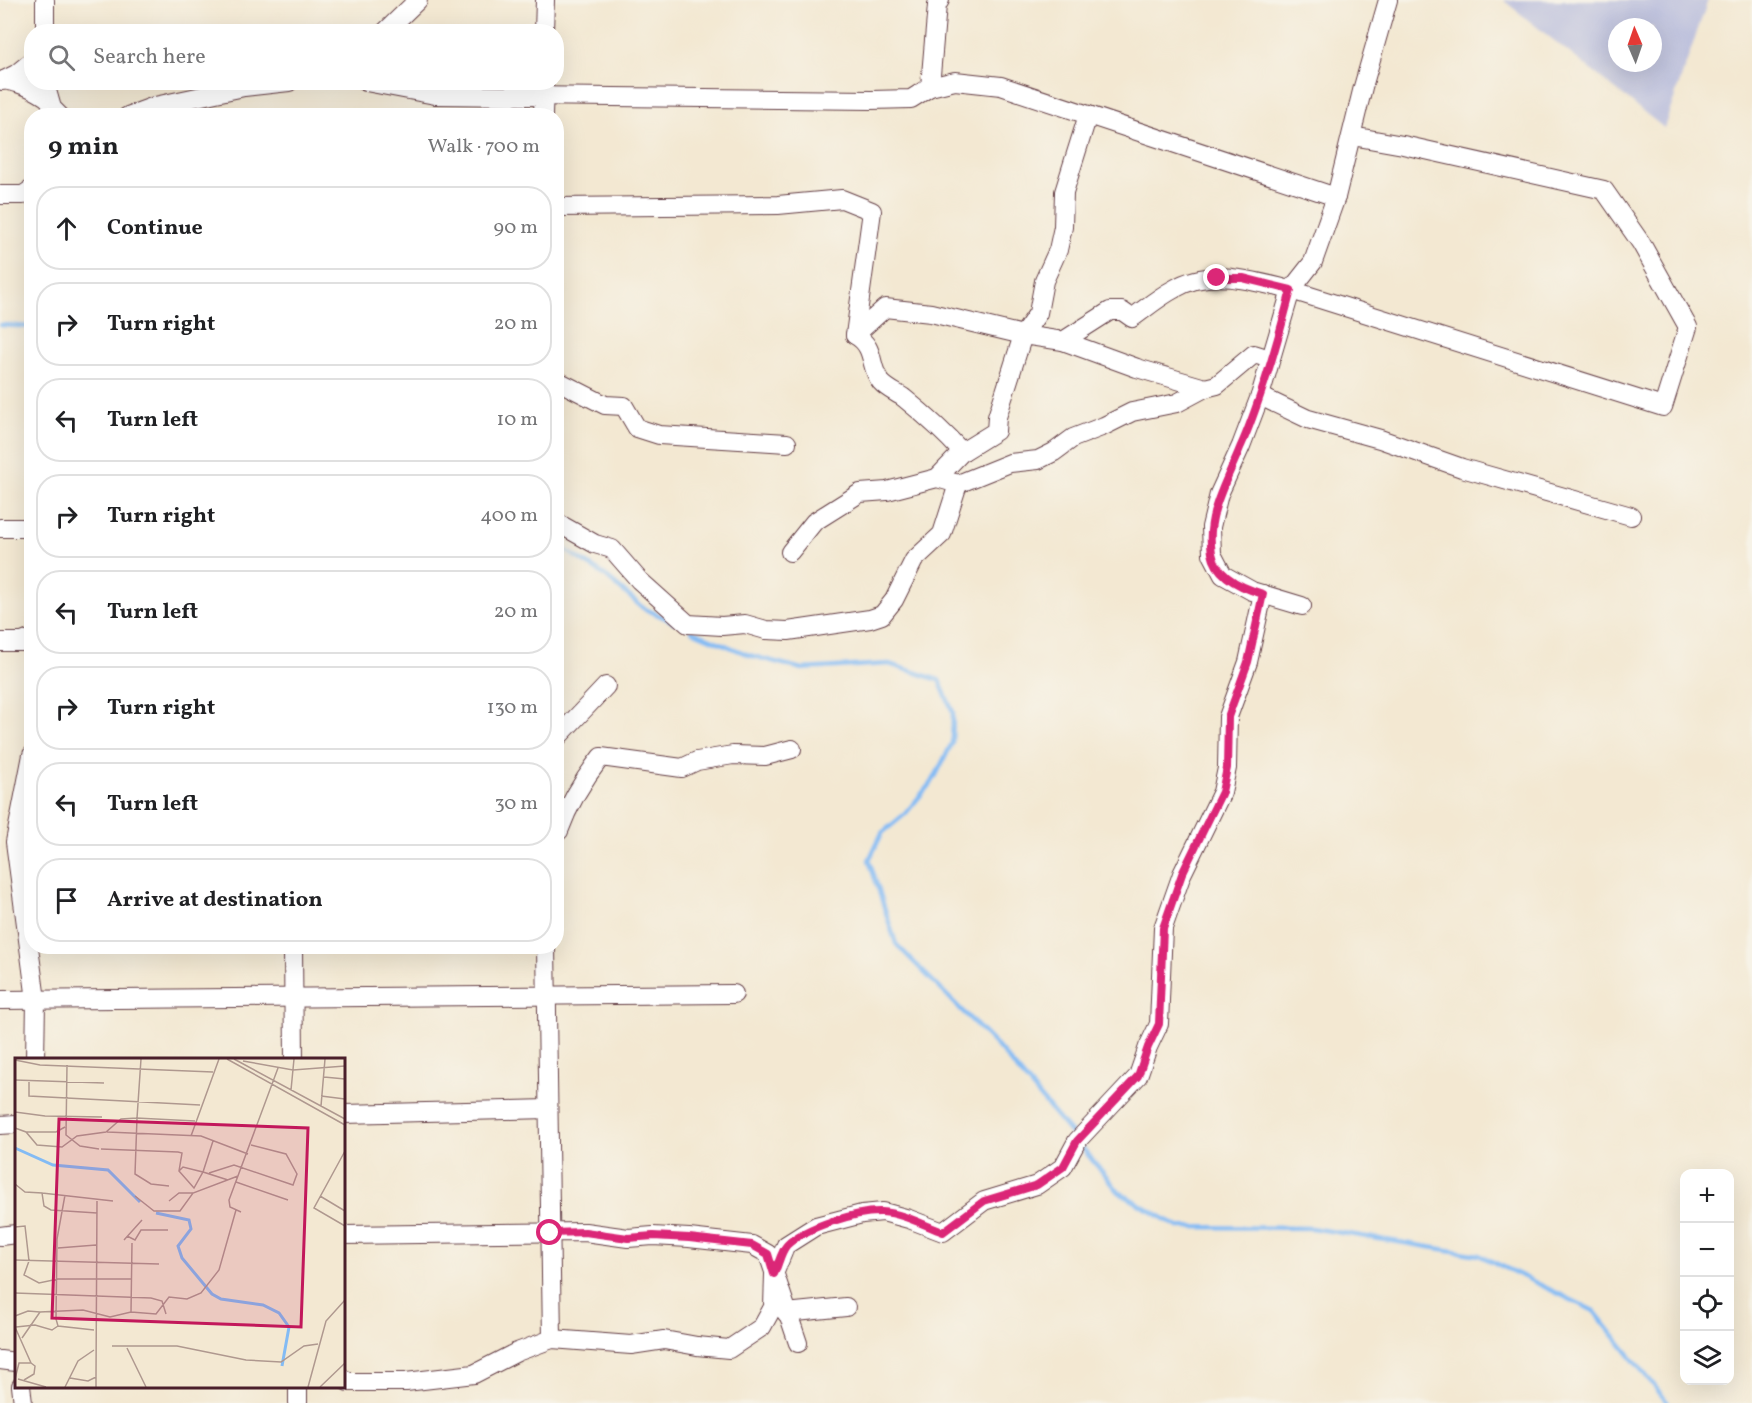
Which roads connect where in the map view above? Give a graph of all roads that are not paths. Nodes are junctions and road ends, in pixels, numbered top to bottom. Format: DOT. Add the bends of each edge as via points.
graph roads {
  1 [pos="45,0"];
  2 [pos="418,0"];
  3 [pos="545,0"];
  4 [pos="940,0"];
  5 [pos="1388,0"];
  6 [pos="45,24"];
  7 [pos="393,24"];
  8 [pos="544,24"];
  9 [pos="24,68"];
  10 [pos="2,80"];
  11 [pos="24,83"];
  12 [pos="930,87"];
  13 [pos="230,90"];
  14 [pos="408,90"];
  15 [pos="526,90"];
  16 [pos="544,90"];
  17 [pos="564,90"];
  18 [pos="47,91"];
  19 [pos="52,108"];
  20 [pos="150,108"];
  21 [pos="543,108"];
  22 [pos="1088,116"];
  23 [pos="1352,136"];
  24 [pos="24,194"];
  25 [pos="0,195"];
  26 [pos="1336,197"];
  27 [pos="564,207"];
  28 [pos="1291,290"];
  29 [pos="855,335"];
  30 [pos="1023,335"];
  31 [pos="1063,340"];
  32 [pos="1270,359"];
  33 [pos="564,384"];
  34 [pos="1205,388"];
  35 [pos="1260,396"];
  36 [pos="788,443"];
  37 [pos="962,452"];
  38 [pos="937,478"];
  39 [pos="958,484"];
  40 [pos="1631,516"];
  41 [pos="564,527"];
  42 [pos="0,528"];
  43 [pos="24,528"];
  44 [pos="790,552"];
  45 [pos="1263,594"];
  46 [pos="1302,606"];
  47 [pos="24,641"];
  48 [pos="0,642"];
  49 [pos="606,686"];
  50 [pos="564,731"];
  51 [pos="792,749"];
  52 [pos="24,796"];
  53 [pos="564,817"];
  54 [pos="24,888"];
  55 [pos="32,954"];
  56 [pos="293,954"];
  57 [pos="546,954"];
  58 [pos="734,994"];
  59 [pos="547,995"];
  60 [pos="293,998"];
  61 [pos="0,1000"];
  62 [pos="36,1000"];
  63 [pos="35,1058"];
  64 [pos="294,1058"];
  65 [pos="548,1109"];
  66 [pos="345,1114"];
  67 [pos="15,1124"];
  68 [pos="0,1125"];
  69 [pos="550,1233"];
  70 [pos="15,1234"];
  71 [pos="345,1235"];
  72 [pos="0,1236"];
  73 [pos="774,1274"];
  74 [pos="846,1307"];
  75 [pos="786,1313"];
  76 [pos="552,1339"];
  77 [pos="798,1343"];
  78 [pos="0,1360"];
  79 [pos="15,1362"];
  80 [pos="345,1380"];
  81 [pos="21,1388"];
  82 [pos="23,1403"];
  1 -- 6 [label="street"];
  2 -- 7 [label="street"];
  3 -- 8 [label="street"];
  4 -- 12 [label="street"];
  5 -- 23 [label="street"];
  9 -- 10 [label="street"];
  10 -- 11 [label="street"];
  12 -- 17 [label="street" via="911,99 871,100"];
  12 -- 22 [label="street" via="955,81 1002,86"];
  13 -- 20 [label="street"];
  14 -- 15 [label="street" via="435,95"];
  16 -- 21 [label="street"];
  18 -- 19 [label="street"];
  22 -- 26 [label="street"];
  22 -- 30 [label="street" via="1064,192 1058,250 1044,281 1038,313"];
  23 -- 26 [label="street"];
  23 -- 28 [label="street" via="1604,190 1641,243 1688,327 1663,407"];
  24 -- 25 [label="street"];
  26 -- 28 [label="street" via="1313,262"];
  27 -- 29 [label="street" via="767,205 842,199 872,211"];
  28 -- 31 [label="street" via="1243,278 1198,278 1175,288 1132,318 1122,311 1110,311"];
  28 -- 32 [label="street"];
  29 -- 30 [label="street" via="885,308 931,312"];
  29 -- 37 [label="street" via="870,351 882,383 938,426"];
  30 -- 31 [label="street"];
  30 -- 37 [label="street" via="996,431"];
  31 -- 34 [label="street"];
  32 -- 34 [label="street" via="1254,354 1217,386"];
  32 -- 35 [label="street"];
  33 -- 36 [label="street" via="605,405 624,406 637,428 659,435"];
  34 -- 39 [label="street" via="1178,403 1132,412 1073,438 1038,460 1010,463"];
  35 -- 40 [label="street" via="1308,419"];
  35 -- 45 [label="street" via="1219,494 1211,527 1212,554 1223,575"];
  37 -- 38 [label="street"];
  38 -- 39 [label="street"];
  38 -- 44 [label="street" via="887,491 860,493 814,522"];
  39 -- 41 [label="street" via="942,534 915,560 882,615 788,631 745,624 688,624 639,580 612,549"];
  42 -- 43 [label="street"];
  45 -- 46 [label="street"];
  45 -- 73 [label="street" via="1248,662 1228,717 1227,768 1222,792 1182,874 1163,928 1159,1024 1138,1076 1077,1141 1063,1167 1037,1185 984,1201 943,1232 883,1212 816,1226 786,1245"];
  47 -- 48 [label="street"];
  49 -- 50 [label="street"];
  51 -- 53 [label="street" via="765,756 697,761 682,768 601,757 583,780"];
  52 -- 54 [label="street" via="15,843"];
  55 -- 62 [label="street"];
  56 -- 60 [label="street"];
  57 -- 59 [label="street"];
  58 -- 59 [label="street"];
  59 -- 60 [label="street"];
  59 -- 65 [label="street"];
  60 -- 62 [label="street"];
  60 -- 64 [label="street"];
  61 -- 62 [label="street"];
  62 -- 63 [label="street"];
  65 -- 66 [label="street"];
  65 -- 69 [label="street"];
  67 -- 68 [label="street"];
  69 -- 71 [label="street"];
  69 -- 73 [label="street" via="689,1238 752,1245 768,1254"];
  69 -- 76 [label="street"];
  70 -- 72 [label="street"];
  73 -- 75 [label="street"];
  73 -- 76 [label="street" via="773,1307 762,1327 729,1349 664,1340 632,1345"];
  74 -- 75 [label="street"];
  75 -- 77 [label="street"];
  76 -- 80 [label="street" via="474,1374 406,1382"];
  78 -- 79 [label="street"];
  81 -- 82 [label="street"];
}
